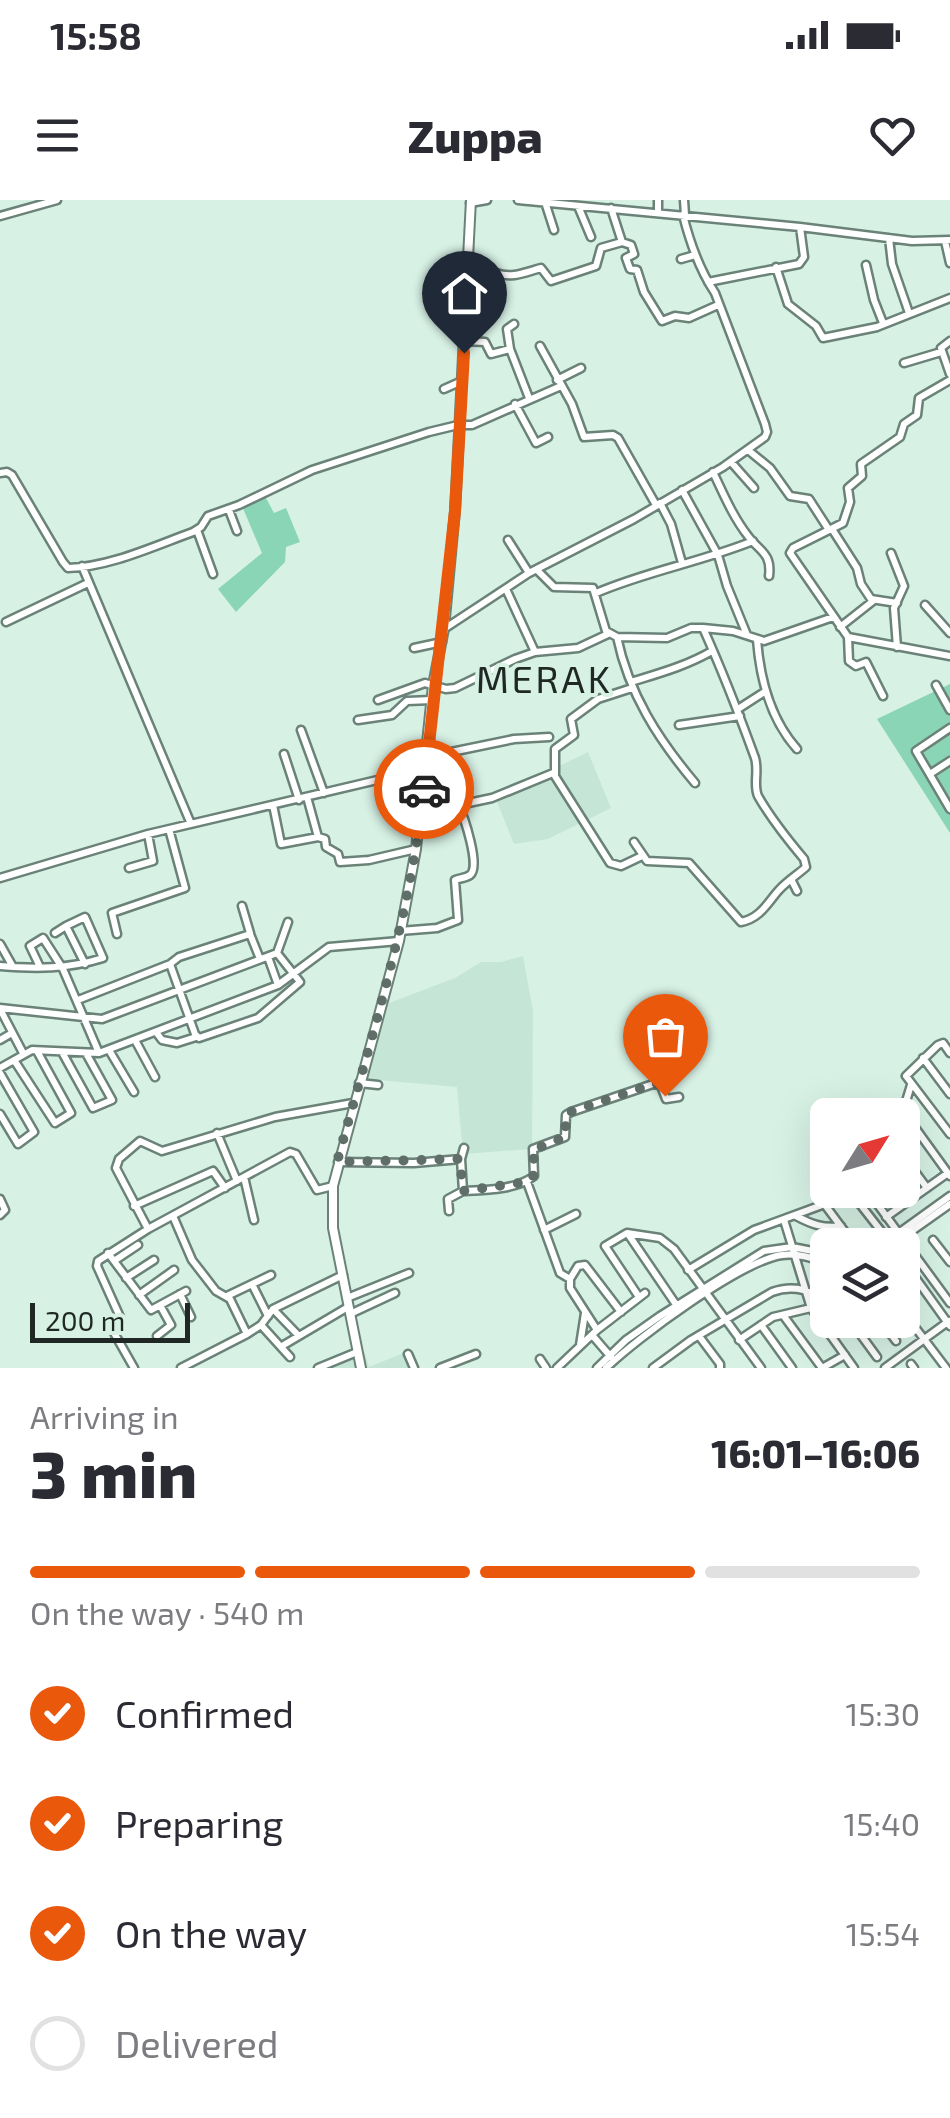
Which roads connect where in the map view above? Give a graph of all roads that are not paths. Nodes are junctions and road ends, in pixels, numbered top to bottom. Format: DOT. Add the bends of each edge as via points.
graph roads {
  1 [pos="57,200"];
  2 [pos="487,200"];
  3 [pos="518,200"];
  4 [pos="470,202"];
  5 [pos="545,202"];
  6 [pos="686,202"];
  7 [pos="596,203"];
  8 [pos="578,204"];
  9 [pos="658,206"];
  10 [pos="611,208"];
  11 [pos="684,215"];
  12 [pos="0,216"];
  13 [pos="800,227"];
  14 [pos="554,230"];
  15 [pos="591,237"];
  16 [pos="889,238"];
  17 [pos="947,240"];
  18 [pos="622,242"];
  19 [pos="695,255"];
  20 [pos="680,259"];
  21 [pos="950,263"];
  22 [pos="866,264"];
  23 [pos="776,267"];
  24 [pos="496,272"];
  25 [pos="708,282"];
  26 [pos="950,298"];
  27 [pos="718,305"];
  28 [pos="909,313"];
  29 [pos="884,323"];
  30 [pos="514,324"];
  31 [pos="464,341"];
  32 [pos="950,341"];
  33 [pos="540,346"];
  34 [pos="510,349"];
  35 [pos="941,352"];
  36 [pos="904,364"];
  37 [pos="581,368"];
  38 [pos="950,377"];
  39 [pos="462,381"];
  40 [pos="559,383"];
  41 [pos="444,390"];
  42 [pos="529,398"];
  43 [pos="515,404"];
  44 [pos="458,424"];
  45 [pos="548,437"];
  46 [pos="748,450"];
  47 [pos="731,462"];
  48 [pos="712,472"];
  49 [pos="0,473"];
  50 [pos="754,488"];
  51 [pos="682,490"];
  52 [pos="658,504"];
  53 [pos="228,510"];
  54 [pos="197,530"];
  55 [pos="237,530"];
  56 [pos="830,530"];
  57 [pos="508,540"];
  58 [pos="752,540"];
  59 [pos="790,551"];
  60 [pos="891,553"];
  61 [pos="718,555"];
  62 [pos="682,563"];
  63 [pos="770,564"];
  64 [pos="82,566"];
  65 [pos="533,572"];
  66 [pos="213,574"];
  67 [pos="769,576"];
  68 [pos="88,583"];
  69 [pos="506,590"];
  70 [pos="596,593"];
  71 [pos="873,601"];
  72 [pos="897,603"];
  73 [pos="925,605"];
  74 [pos="833,617"];
  75 [pos="6,622"];
  76 [pos="840,627"];
  77 [pos="702,628"];
  78 [pos="444,630"];
  79 [pos="608,634"];
  80 [pos="950,634"];
  81 [pos="748,635"];
  82 [pos="617,637"];
  83 [pos="848,637"];
  84 [pos="757,640"];
  85 [pos="442,642"];
  86 [pos="897,647"];
  87 [pos="414,648"];
  88 [pos="712,651"];
  89 [pos="535,652"];
  90 [pos="949,656"];
  91 [pos="936,684"];
  92 [pos="433,685"];
  93 [pos="631,685"];
  94 [pos="766,691"];
  95 [pos="883,696"];
  96 [pos="378,700"];
  97 [pos="432,700"];
  98 [pos="950,710"];
  99 [pos="739,713"];
  100 [pos="358,720"];
  101 [pos="678,725"];
  102 [pos="950,728"];
  103 [pos="302,730"];
  104 [pos="549,737"];
  105 [pos="797,749"];
  106 [pos="284,754"];
  107 [pos="428,758"];
  108 [pos="950,761"];
  109 [pos="426,769"];
  110 [pos="555,774"];
  111 [pos="930,774"];
  112 [pos="695,783"];
  113 [pos="324,793"];
  114 [pos="303,798"];
  115 [pos="273,805"];
  116 [pos="458,805"];
  117 [pos="950,809"];
  118 [pos="421,813"];
  119 [pos="191,824"];
  120 [pos="169,829"];
  121 [pos="148,834"];
  122 [pos="318,837"];
  123 [pos="634,842"];
  124 [pos="416,849"];
  125 [pos="642,856"];
  126 [pos="128,868"];
  127 [pos="0,878"];
  128 [pos="792,881"];
  129 [pos="797,891"];
  130 [pos="242,906"];
  131 [pos="288,922"];
  132 [pos="66,926"];
  133 [pos="55,932"];
  134 [pos="117,934"];
  135 [pos="250,934"];
  136 [pos="399,936"];
  137 [pos="0,944"];
  138 [pos="276,954"];
  139 [pos="264,958"];
  140 [pos="2,960"];
  141 [pos="86,964"];
  142 [pos="170,964"];
  143 [pos="40,968"];
  144 [pos="63,968"];
  145 [pos="295,974"];
  146 [pos="278,985"];
  147 [pos="181,989"];
  148 [pos="78,1000"];
  149 [pos="1,1011"];
  150 [pos="84,1016"];
  151 [pos="102,1019"];
  152 [pos="190,1019"];
  153 [pos="88,1026"];
  154 [pos="156,1032"];
  155 [pos="12,1034"];
  156 [pos="196,1037"];
  157 [pos="0,1040"];
  158 [pos="135,1040"];
  159 [pos="37,1050"];
  160 [pos="109,1050"];
  161 [pos="62,1052"];
  162 [pos="23,1053"];
  163 [pos="99,1053"];
  164 [pos="950,1053"];
  165 [pos="88,1054"];
  166 [pos="923,1058"];
  167 [pos="14,1060"];
  168 [pos="0,1070"];
  169 [pos="155,1077"];
  170 [pos="358,1083"];
  171 [pos="912,1084"];
  172 [pos="378,1085"];
  173 [pos="134,1092"];
  174 [pos="950,1094"];
  175 [pos="679,1096"];
  176 [pos="353,1104"];
  177 [pos="0,1114"];
  178 [pos="947,1122"];
  179 [pos="217,1133"];
  180 [pos="950,1134"];
  181 [pos="464,1148"];
  182 [pos="460,1159"];
  183 [pos="337,1162"];
  184 [pos="949,1174"];
  185 [pos="240,1179"];
  186 [pos="920,1179"];
  187 [pos="527,1182"];
  188 [pos="333,1186"];
  189 [pos="225,1188"];
  190 [pos="927,1188"];
  191 [pos="463,1191"];
  192 [pos="950,1196"];
  193 [pos="0,1198"];
  194 [pos="950,1204"];
  195 [pos="134,1206"];
  196 [pos="817,1208"];
  197 [pos="827,1208"];
  198 [pos="880,1208"];
  199 [pos="449,1211"];
  200 [pos="576,1214"];
  201 [pos="0,1215"];
  202 [pos="172,1216"];
  203 [pos="795,1216"];
  204 [pos="886,1217"];
  205 [pos="254,1220"];
  206 [pos="784,1220"];
  207 [pos="841,1226"];
  208 [pos="148,1228"];
  209 [pos="895,1228"];
  210 [pos="910,1228"];
  211 [pos="912,1228"];
  212 [pos="544,1230"];
  213 [pos="627,1232"];
  214 [pos="933,1240"];
  215 [pos="138,1246"];
  216 [pos="793,1250"];
  217 [pos="810,1252"];
  218 [pos="108,1254"];
  219 [pos="810,1257"];
  220 [pos="154,1260"];
  221 [pos="114,1261"];
  222 [pos="920,1261"];
  223 [pos="950,1262"];
  224 [pos="174,1270"];
  225 [pos="688,1270"];
  226 [pos="408,1273"];
  227 [pos="271,1275"];
  228 [pos="343,1275"];
  229 [pos="126,1278"];
  230 [pos="570,1279"];
  231 [pos="252,1284"];
  232 [pos="920,1284"];
  233 [pos="804,1288"];
  234 [pos="810,1290"];
  235 [pos="704,1291"];
  236 [pos="395,1293"];
  237 [pos="139,1295"];
  238 [pos="227,1296"];
  239 [pos="950,1303"];
  240 [pos="810,1305"];
  241 [pos="348,1306"];
  242 [pos="677,1306"];
  243 [pos="161,1307"];
  244 [pos="810,1308"];
  245 [pos="270,1312"];
  246 [pos="586,1312"];
  247 [pos="621,1312"];
  248 [pos="784,1314"];
  249 [pos="191,1318"];
  250 [pos="725,1321"];
  251 [pos="949,1323"];
  252 [pos="261,1325"];
  253 [pos="760,1326"];
  254 [pos="594,1333"];
  255 [pos="920,1333"];
  256 [pos="247,1334"];
  257 [pos="298,1335"];
  258 [pos="157,1336"];
  259 [pos="699,1336"];
  260 [pos="833,1338"];
  261 [pos="864,1338"];
  262 [pos="894,1338"];
  263 [pos="925,1339"];
  264 [pos="739,1340"];
  265 [pos="896,1341"];
  266 [pos="630,1342"];
  267 [pos="282,1346"];
  268 [pos="580,1346"];
  269 [pos="357,1352"];
  270 [pos="408,1354"];
  271 [pos="476,1354"];
  272 [pos="845,1355"];
  273 [pos="877,1356"];
  274 [pos="290,1357"];
  275 [pos="612,1358"];
  276 [pos="540,1360"];
  277 [pos="134,1368"];
  278 [pos="181,1368"];
  279 [pos="318,1368"];
  280 [pos="361,1368"];
  281 [pos="414,1368"];
  282 [pos="440,1368"];
  283 [pos="546,1368"];
  284 [pos="557,1368"];
  285 [pos="597,1368"];
  286 [pos="606,1368"];
  287 [pos="653,1368"];
  288 [pos="720,1368"];
  289 [pos="760,1368"];
  290 [pos="792,1368"];
  291 [pos="822,1368"];
  292 [pos="854,1368"];
  293 [pos="886,1368"];
  294 [pos="946,1368"];
  1 -- 12 [label="street"];
  2 -- 4 [label="street"];
  3 -- 5 [label="street"];
  4 -- 31 [label="main road"];
  5 -- 8 [label="street"];
  5 -- 14 [label="street"];
  6 -- 11 [label="street"];
  7 -- 8 [label="street"];
  7 -- 10 [label="street"];
  8 -- 15 [label="street"];
  9 -- 10 [label="street"];
  9 -- 11 [label="street"];
  10 -- 18 [label="street"];
  11 -- 13 [label="street"];
  11 -- 19 [label="street"];
  13 -- 16 [label="street"];
  13 -- 23 [label="street" via="804,260"];
  16 -- 17 [label="street"];
  16 -- 28 [label="street"];
  17 -- 21 [label="street"];
  18 -- 24 [label="street" via="600,248 596,266 555,281 541,268"];
  18 -- 27 [label="street" via="631,246 630,269 637,270 661,320 689,318"];
  19 -- 20 [label="street"];
  19 -- 25 [label="street"];
  22 -- 29 [label="street"];
  23 -- 25 [label="street"];
  23 -- 29 [label="street" via="788,304 822,338"];
  25 -- 27 [label="street"];
  26 -- 28 [label="street"];
  27 -- 46 [label="street" via="768,432"];
  28 -- 29 [label="street"];
  30 -- 34 [label="street" via="507,329"];
  31 -- 34 [label="street" via="485,342 491,354"];
  31 -- 39 [label="main road"];
  32 -- 35 [label="street"];
  33 -- 40 [label="street"];
  34 -- 42 [label="street"];
  35 -- 36 [label="street"];
  35 -- 38 [label="street"];
  37 -- 40 [label="street"];
  38 -- 56 [label="street" via="918,398 917,415 900,437 861,464 862,476 848,488 844,520"];
  39 -- 41 [label="street"];
  39 -- 44 [label="main road"];
  40 -- 42 [label="street"];
  40 -- 52 [label="street" via="584,438 618,438"];
  42 -- 43 [label="street"];
  43 -- 44 [label="street" via="472,425"];
  43 -- 45 [label="street" via="536,444"];
  44 -- 53 [label="street" via="312,470"];
  44 -- 78 [label="main road"];
  46 -- 47 [label="street"];
  46 -- 56 [label="street" via="790,496 809,499"];
  47 -- 48 [label="street"];
  47 -- 50 [label="street"];
  48 -- 51 [label="street"];
  48 -- 58 [label="street"];
  49 -- 64 [label="street" via="18,483 62,562"];
  51 -- 52 [label="street"];
  51 -- 61 [label="street"];
  52 -- 62 [label="street"];
  52 -- 65 [label="street"];
  53 -- 54 [label="street" via="208,516"];
  53 -- 55 [label="street"];
  54 -- 64 [label="street"];
  54 -- 66 [label="street"];
  56 -- 59 [label="street"];
  56 -- 71 [label="street"];
  57 -- 65 [label="street"];
  58 -- 61 [label="street"];
  58 -- 63 [label="street"];
  59 -- 63 [label="street"];
  59 -- 74 [label="street"];
  60 -- 72 [label="street" via="904,586"];
  61 -- 62 [label="street"];
  61 -- 81 [label="street"];
  62 -- 70 [label="street"];
  63 -- 67 [label="street"];
  64 -- 68 [label="street"];
  65 -- 69 [label="street"];
  65 -- 70 [label="street" via="554,586 586,586"];
  68 -- 75 [label="street"];
  68 -- 119 [label="street"];
  69 -- 78 [label="street"];
  69 -- 89 [label="street"];
  70 -- 79 [label="street"];
  71 -- 72 [label="street"];
  71 -- 76 [label="street"];
  72 -- 86 [label="street"];
  73 -- 80 [label="street"];
  74 -- 76 [label="street"];
  74 -- 84 [label="street"];
  76 -- 83 [label="street"];
  77 -- 81 [label="street"];
  77 -- 82 [label="street" via="667,638"];
  77 -- 88 [label="street"];
  78 -- 85 [label="main road"];
  79 -- 82 [label="street"];
  79 -- 89 [label="street" via="578,648"];
  81 -- 84 [label="street"];
  82 -- 93 [label="street"];
  83 -- 86 [label="street"];
  83 -- 95 [label="street" via="850,661 866,662"];
  84 -- 94 [label="street"];
  85 -- 87 [label="street"];
  85 -- 92 [label="main road"];
  86 -- 90 [label="street"];
  88 -- 93 [label="street"];
  88 -- 99 [label="street"];
  89 -- 92 [label="street" via="454,688"];
  91 -- 98 [label="street"];
  92 -- 96 [label="street"];
  92 -- 97 [label="main road"];
  93 -- 110 [label="street" via="571,719 574,734 556,749"];
  93 -- 112 [label="street" via="650,724"];
  94 -- 99 [label="street"];
  94 -- 105 [label="street"];
  97 -- 100 [label="street"];
  97 -- 107 [label="main road"];
  99 -- 101 [label="street"];
  99 -- 128 [label="street" via="758,772 757,794 805,863"];
  102 -- 111 [label="street" via="916,750"];
  103 -- 113 [label="street"];
  104 -- 107 [label="street"];
  106 -- 114 [label="street"];
  107 -- 109 [label="main road"];
  108 -- 111 [label="street"];
  109 -- 113 [label="street"];
  109 -- 118 [label="main road"];
  110 -- 116 [label="street"];
  110 -- 125 [label="street" via="610,863 621,866"];
  111 -- 117 [label="street"];
  113 -- 114 [label="street"];
  114 -- 115 [label="street"];
  114 -- 122 [label="street"];
  115 -- 119 [label="street"];
  115 -- 122 [label="street" via="281,844"];
  116 -- 118 [label="street"];
  116 -- 136 [label="street" via="473,869 455,880 458,920"];
  118 -- 124 [label="main road"];
  119 -- 120 [label="street"];
  120 -- 121 [label="street"];
  120 -- 134 [label="street" via="185,888 112,913"];
  121 -- 126 [label="street" via="153,861"];
  121 -- 127 [label="street"];
  122 -- 124 [label="street" via="340,862"];
  123 -- 125 [label="street"];
  124 -- 136 [label="main road"];
  125 -- 128 [label="street" via="689,862 740,922 751,920"];
  128 -- 129 [label="street"];
  130 -- 135 [label="street"];
  131 -- 138 [label="street"];
  132 -- 133 [label="street"];
  132 -- 141 [label="street"];
  132 -- 141 [label="street" via="85,916 104,956"];
  135 -- 139 [label="street"];
  135 -- 142 [label="street"];
  136 -- 145 [label="street" via="328,947"];
  136 -- 170 [label="main road"];
  137 -- 140 [label="street"];
  138 -- 139 [label="street"];
  138 -- 145 [label="street"];
  139 -- 146 [label="street"];
  139 -- 147 [label="street"];
  140 -- 143 [label="street"];
  141 -- 144 [label="street"];
  142 -- 147 [label="street"];
  142 -- 148 [label="street"];
  143 -- 144 [label="street"];
  143 -- 144 [label="street" via="30,946 44,938"];
  144 -- 148 [label="street"];
  145 -- 146 [label="street"];
  145 -- 156 [label="street" via="300,982 258,1018"];
  146 -- 152 [label="street"];
  147 -- 151 [label="street"];
  147 -- 152 [label="street"];
  148 -- 150 [label="street"];
  149 -- 150 [label="street"];
  149 -- 155 [label="street"];
  150 -- 151 [label="street"];
  150 -- 153 [label="street"];
  151 -- 153 [label="street"];
  152 -- 154 [label="street"];
  152 -- 156 [label="street"];
  153 -- 163 [label="street"];
  154 -- 156 [label="street" via="177,1043"];
  154 -- 158 [label="street"];
  155 -- 157 [label="street"];
  155 -- 162 [label="street"];
  158 -- 160 [label="street"];
  158 -- 169 [label="street"];
  159 -- 161 [label="street"];
  159 -- 162 [label="street"];
  159 -- 167 [label="street" via="71,1113 55,1122"];
  160 -- 163 [label="street"];
  160 -- 173 [label="street"];
  161 -- 165 [label="street"];
  161 -- 165 [label="street" via="95,1109 112,1100"];
  162 -- 167 [label="street"];
  163 -- 165 [label="street"];
  164 -- 166 [label="street" via="942,1043"];
  166 -- 171 [label="street" via="906,1074"];
  166 -- 174 [label="street"];
  167 -- 168 [label="street"];
  168 -- 177 [label="street" via="34,1132 18,1144"];
  170 -- 172 [label="street"];
  170 -- 176 [label="main road"];
  171 -- 178 [label="street"];
  171 -- 184 [label="street" via="903,1111"];
  175 -- 187 [label="street" via="666,1098 656,1083 570,1112 565,1137 533,1150 535,1174"];
  176 -- 179 [label="street"];
  176 -- 183 [label="main road"];
  178 -- 180 [label="street"];
  179 -- 185 [label="street"];
  179 -- 195 [label="street" via="162,1151 144,1140 125,1154 116,1168"];
  181 -- 182 [label="street"];
  182 -- 183 [label="street"];
  182 -- 191 [label="street"];
  183 -- 188 [label="main road"];
  184 -- 190 [label="street"];
  185 -- 188 [label="street" via="293,1152 317,1190"];
  185 -- 189 [label="street"];
  185 -- 205 [label="street"];
  186 -- 190 [label="street"];
  187 -- 191 [label="street"];
  187 -- 212 [label="street"];
  188 -- 228 [label="main road"];
  189 -- 195 [label="street" via="213,1171"];
  189 -- 202 [label="street"];
  190 -- 204 [label="street"];
  191 -- 199 [label="street" via="448,1199"];
  192 -- 210 [label="street"];
  193 -- 201 [label="street"];
  194 -- 211 [label="street"];
  195 -- 208 [label="street"];
  196 -- 203 [label="street"];
  197 -- 207 [label="street"];
  198 -- 204 [label="street"];
  200 -- 212 [label="street"];
  202 -- 208 [label="street"];
  202 -- 238 [label="street" via="205,1279"];
  203 -- 206 [label="street"];
  203 -- 207 [label="street"];
  204 -- 209 [label="street"];
  206 -- 216 [label="street"];
  206 -- 225 [label="street"];
  208 -- 218 [label="street"];
  212 -- 230 [label="street" via="560,1273"];
  213 -- 225 [label="street" via="660,1238"];
  213 -- 242 [label="street"];
  213 -- 247 [label="street" via="605,1246 642,1295"];
  214 -- 223 [label="street"];
  215 -- 221 [label="street"];
  216 -- 217 [label="street"];
  216 -- 219 [label="street"];
  216 -- 233 [label="street"];
  216 -- 235 [label="street" via="764,1251"];
  218 -- 221 [label="street"];
  218 -- 277 [label="street" via="96,1264 120,1316 113,1331"];
  220 -- 229 [label="street"];
  221 -- 229 [label="street"];
  222 -- 239 [label="street"];
  224 -- 237 [label="street"];
  225 -- 235 [label="street"];
  226 -- 241 [label="street"];
  227 -- 231 [label="street"];
  228 -- 241 [label="main road"];
  228 -- 245 [label="street"];
  229 -- 237 [label="street"];
  230 -- 246 [label="street"];
  230 -- 247 [label="street" via="585,1265"];
  231 -- 238 [label="street"];
  231 -- 245 [label="street"];
  232 -- 251 [label="street"];
  233 -- 234 [label="street"];
  233 -- 240 [label="street"];
  233 -- 250 [label="street" via="772,1292"];
  235 -- 242 [label="street"];
  235 -- 250 [label="street"];
  235 -- 266 [label="street"];
  236 -- 241 [label="street"];
  237 -- 243 [label="street" via="150,1310"];
  238 -- 256 [label="street"];
  241 -- 257 [label="street"];
  241 -- 269 [label="main road"];
  242 -- 266 [label="street"];
  243 -- 249 [label="street" via="183,1292"];
  243 -- 258 [label="street" via="171,1325"];
  244 -- 248 [label="street"];
  245 -- 252 [label="street"];
  245 -- 257 [label="street"];
  246 -- 254 [label="street"];
  246 -- 268 [label="street"];
  247 -- 254 [label="street"];
  248 -- 253 [label="street"];
  248 -- 291 [label="street"];
  250 -- 259 [label="street"];
  250 -- 264 [label="street"];
  251 -- 263 [label="street"];
  252 -- 256 [label="street"];
  252 -- 267 [label="street"];
  253 -- 264 [label="street"];
  253 -- 290 [label="street"];
  254 -- 268 [label="street"];
  254 -- 275 [label="street"];
  255 -- 263 [label="street"];
  256 -- 278 [label="street"];
  257 -- 267 [label="street"];
  259 -- 287 [label="street"];
  259 -- 288 [label="street"];
  260 -- 272 [label="street"];
  261 -- 273 [label="street"];
  262 -- 265 [label="street"];
  263 -- 293 [label="street"];
  263 -- 294 [label="street"];
  264 -- 289 [label="street"];
  266 -- 275 [label="street"];
  267 -- 274 [label="street"];
  268 -- 284 [label="street"];
  269 -- 279 [label="street"];
  269 -- 280 [label="main road"];
  270 -- 281 [label="street"];
  271 -- 282 [label="street"];
  272 -- 291 [label="street"];
  272 -- 292 [label="street"];
  275 -- 285 [label="street"];
  275 -- 286 [label="street"];
  276 -- 283 [label="street"];
}
